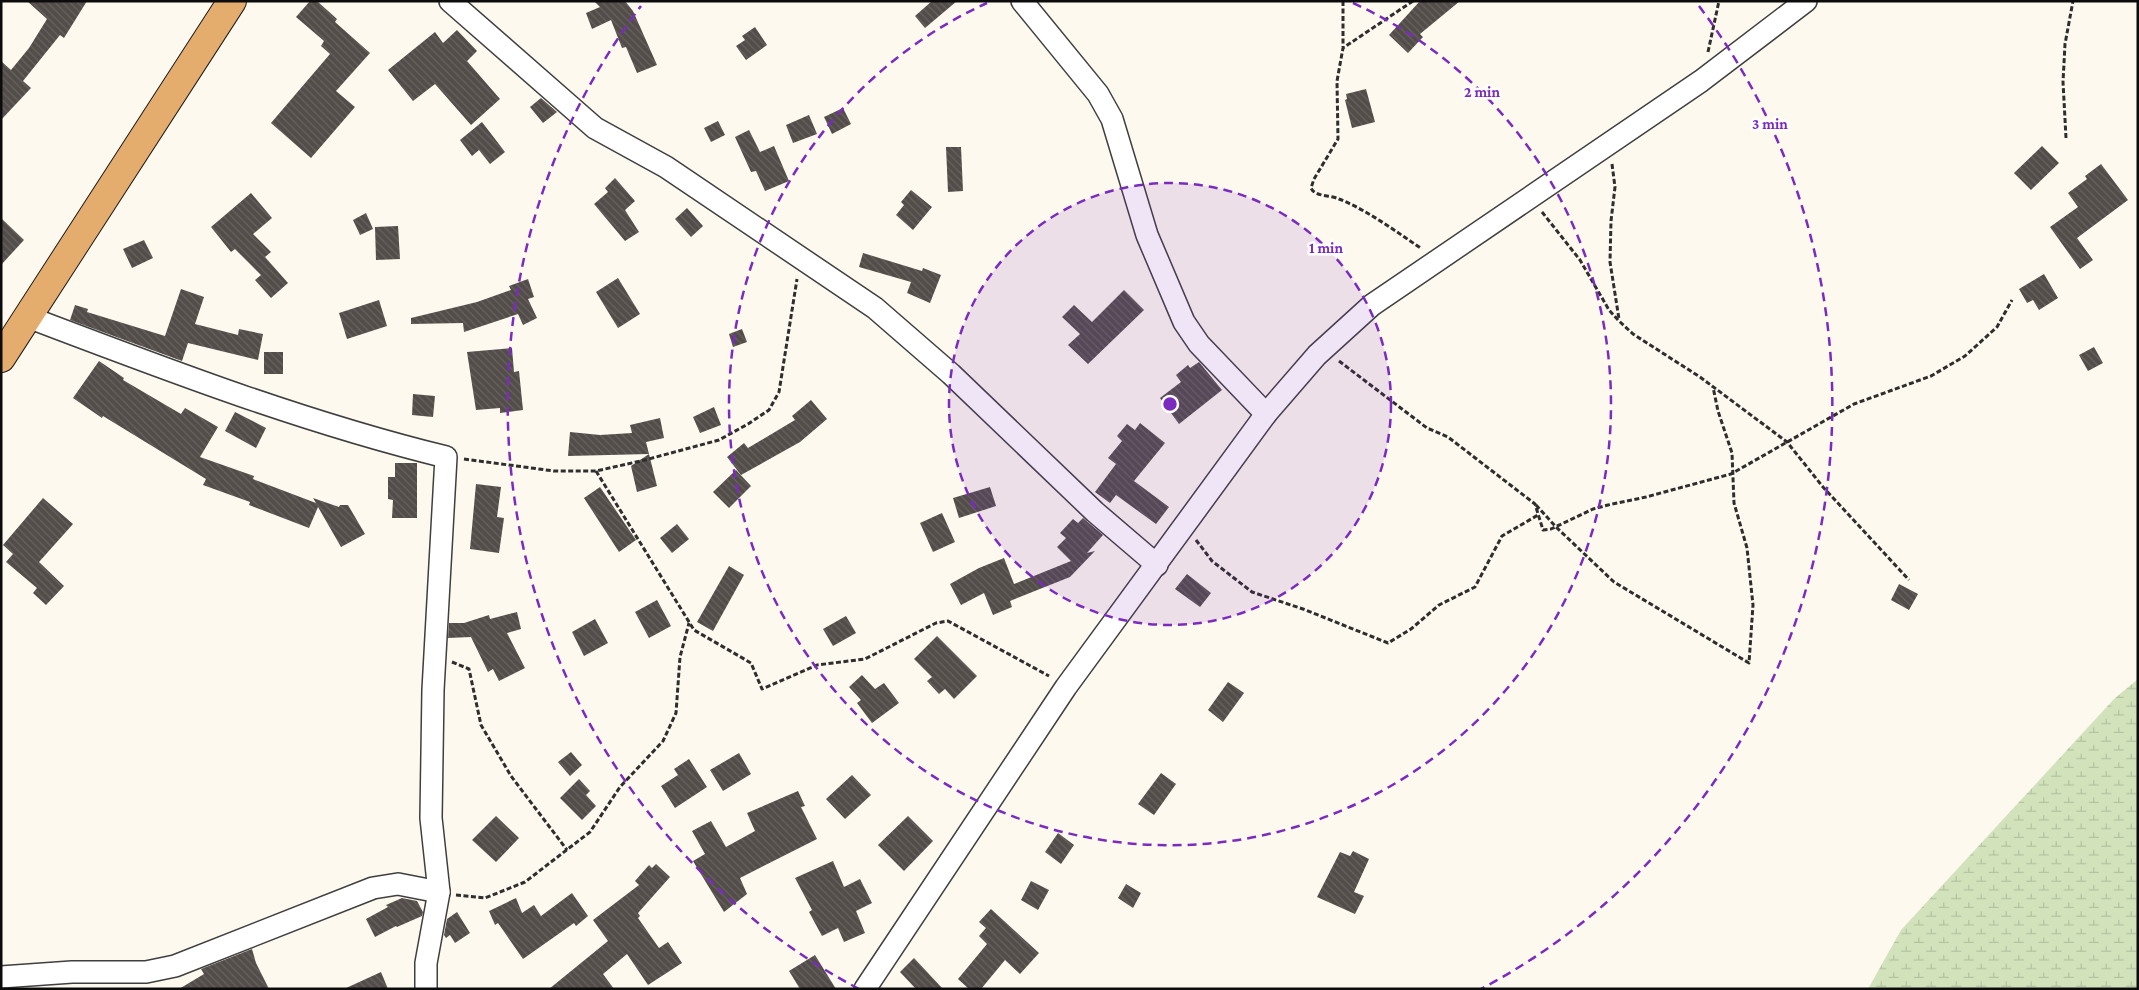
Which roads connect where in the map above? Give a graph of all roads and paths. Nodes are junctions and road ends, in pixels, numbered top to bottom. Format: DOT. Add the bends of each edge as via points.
graph roads {
  1 [pos="232,1"];
  2 [pos="450,1"];
  3 [pos="1022,1"];
  4 [pos="1343,1"];
  5 [pos="1413,1"];
  6 [pos="1720,1"];
  7 [pos="1806,1"];
  8 [pos="2073,1"];
  9 [pos="1343,48"];
  10 [pos="1701,81"];
  11 [pos="1624,134"];
  12 [pos="2066,138"];
  13 [pos="1531,198"];
  14 [pos="800,256"];
  15 [pos="1440,260"];
  16 [pos="2012,300"];
  17 [pos="28,317"];
  18 [pos="1619,321"];
  19 [pos="1322,351"];
  20 [pos="1,358"];
  21 [pos="1713,387"];
  22 [pos="1266,414"];
  23 [pos="1787,442"];
  24 [pos="446,456"];
  25 [pos="596,471"];
  26 [pos="1731,474"];
  27 [pos="1535,504"];
  28 [pos="1538,515"];
  29 [pos="1185,526"];
  30 [pos="1556,527"];
  31 [pos="1157,565"];
  32 [pos="1909,580"];
  33 [pos="690,623"];
  34 [pos="436,655"];
  35 [pos="1066,687"];
  36 [pos="566,850"];
  37 [pos="439,892"];
  38 [pos="1,977"];
  39 [pos="426,989"];
  40 [pos="865,989"];
  1 -- 17 [label="highway"];
  2 -- 14 [label="street" via="595,128 666,167"];
  3 -- 22 [label="street" via="1098,94 1112,119 1147,235 1184,322 1199,344"];
  4 -- 9 [label="path"];
  5 -- 9 [label="path"];
  6 -- 10 [label="path"];
  7 -- 10 [label="street"];
  8 -- 12 [label="path" via="2065,44"];
  9 -- 15 [label="path" via="1337,81 1338,139 1314,179 1312,192 1338,199 1371,215"];
  10 -- 11 [label="street"];
  11 -- 13 [label="street"];
  11 -- 18 [label="path" via="1611,162 1615,187 1610,262"];
  13 -- 15 [label="street"];
  13 -- 18 [label="path" via="1580,260"];
  14 -- 25 [label="path" via="779,392 769,410 719,440"];
  14 -- 31 [label="street" via="875,308 951,374 1095,512"];
  15 -- 19 [label="street" via="1372,305"];
  16 -- 23 [label="path" via="1997,327 1964,356 1931,376 1854,404"];
  17 -- 20 [label="highway"];
  17 -- 24 [label="street" via="276,407 360,434"];
  18 -- 21 [label="path" via="1632,334"];
  19 -- 22 [label="street"];
  19 -- 27 [label="path" via="1350,367 1427,428 1448,436"];
  21 -- 23 [label="path"];
  21 -- 26 [label="path" via="1732,453"];
  22 -- 29 [label="street"];
  23 -- 26 [label="path"];
  23 -- 32 [label="path" via="1823,487"];
  24 -- 25 [label="path" via="554,471"];
  24 -- 34 [label="street"];
  25 -- 33 [label="path"];
  26 -- 30 [label="path" via="1593,509"];
  26 -- 30 [label="path" via="1734,503 1747,548 1753,605 1749,663 1614,582"];
  27 -- 28 [label="path"];
  27 -- 30 [label="path"];
  28 -- 29 [label="path" via="1502,536 1475,587 1439,605 1411,630 1388,643 1252,592 1212,561"];
  28 -- 30 [label="path" via="1543,530"];
  29 -- 31 [label="street"];
  31 -- 35 [label="street"];
  33 -- 35 [label="path" via="694,630 751,663 762,689 817,665 865,659 936,623 948,621"];
  33 -- 36 [label="path" via="680,657 676,713 663,741 620,787 590,832"];
  34 -- 36 [label="path" via="469,669 481,725 511,776"];
  34 -- 37 [label="street" via="431,818"];
  35 -- 40 [label="street"];
  36 -- 37 [label="path" via="525,882 485,898"];
  37 -- 38 [label="street" via="398,884 373,888 175,966 146,972 72,972"];
  37 -- 39 [label="street" via="426,963"];
}
